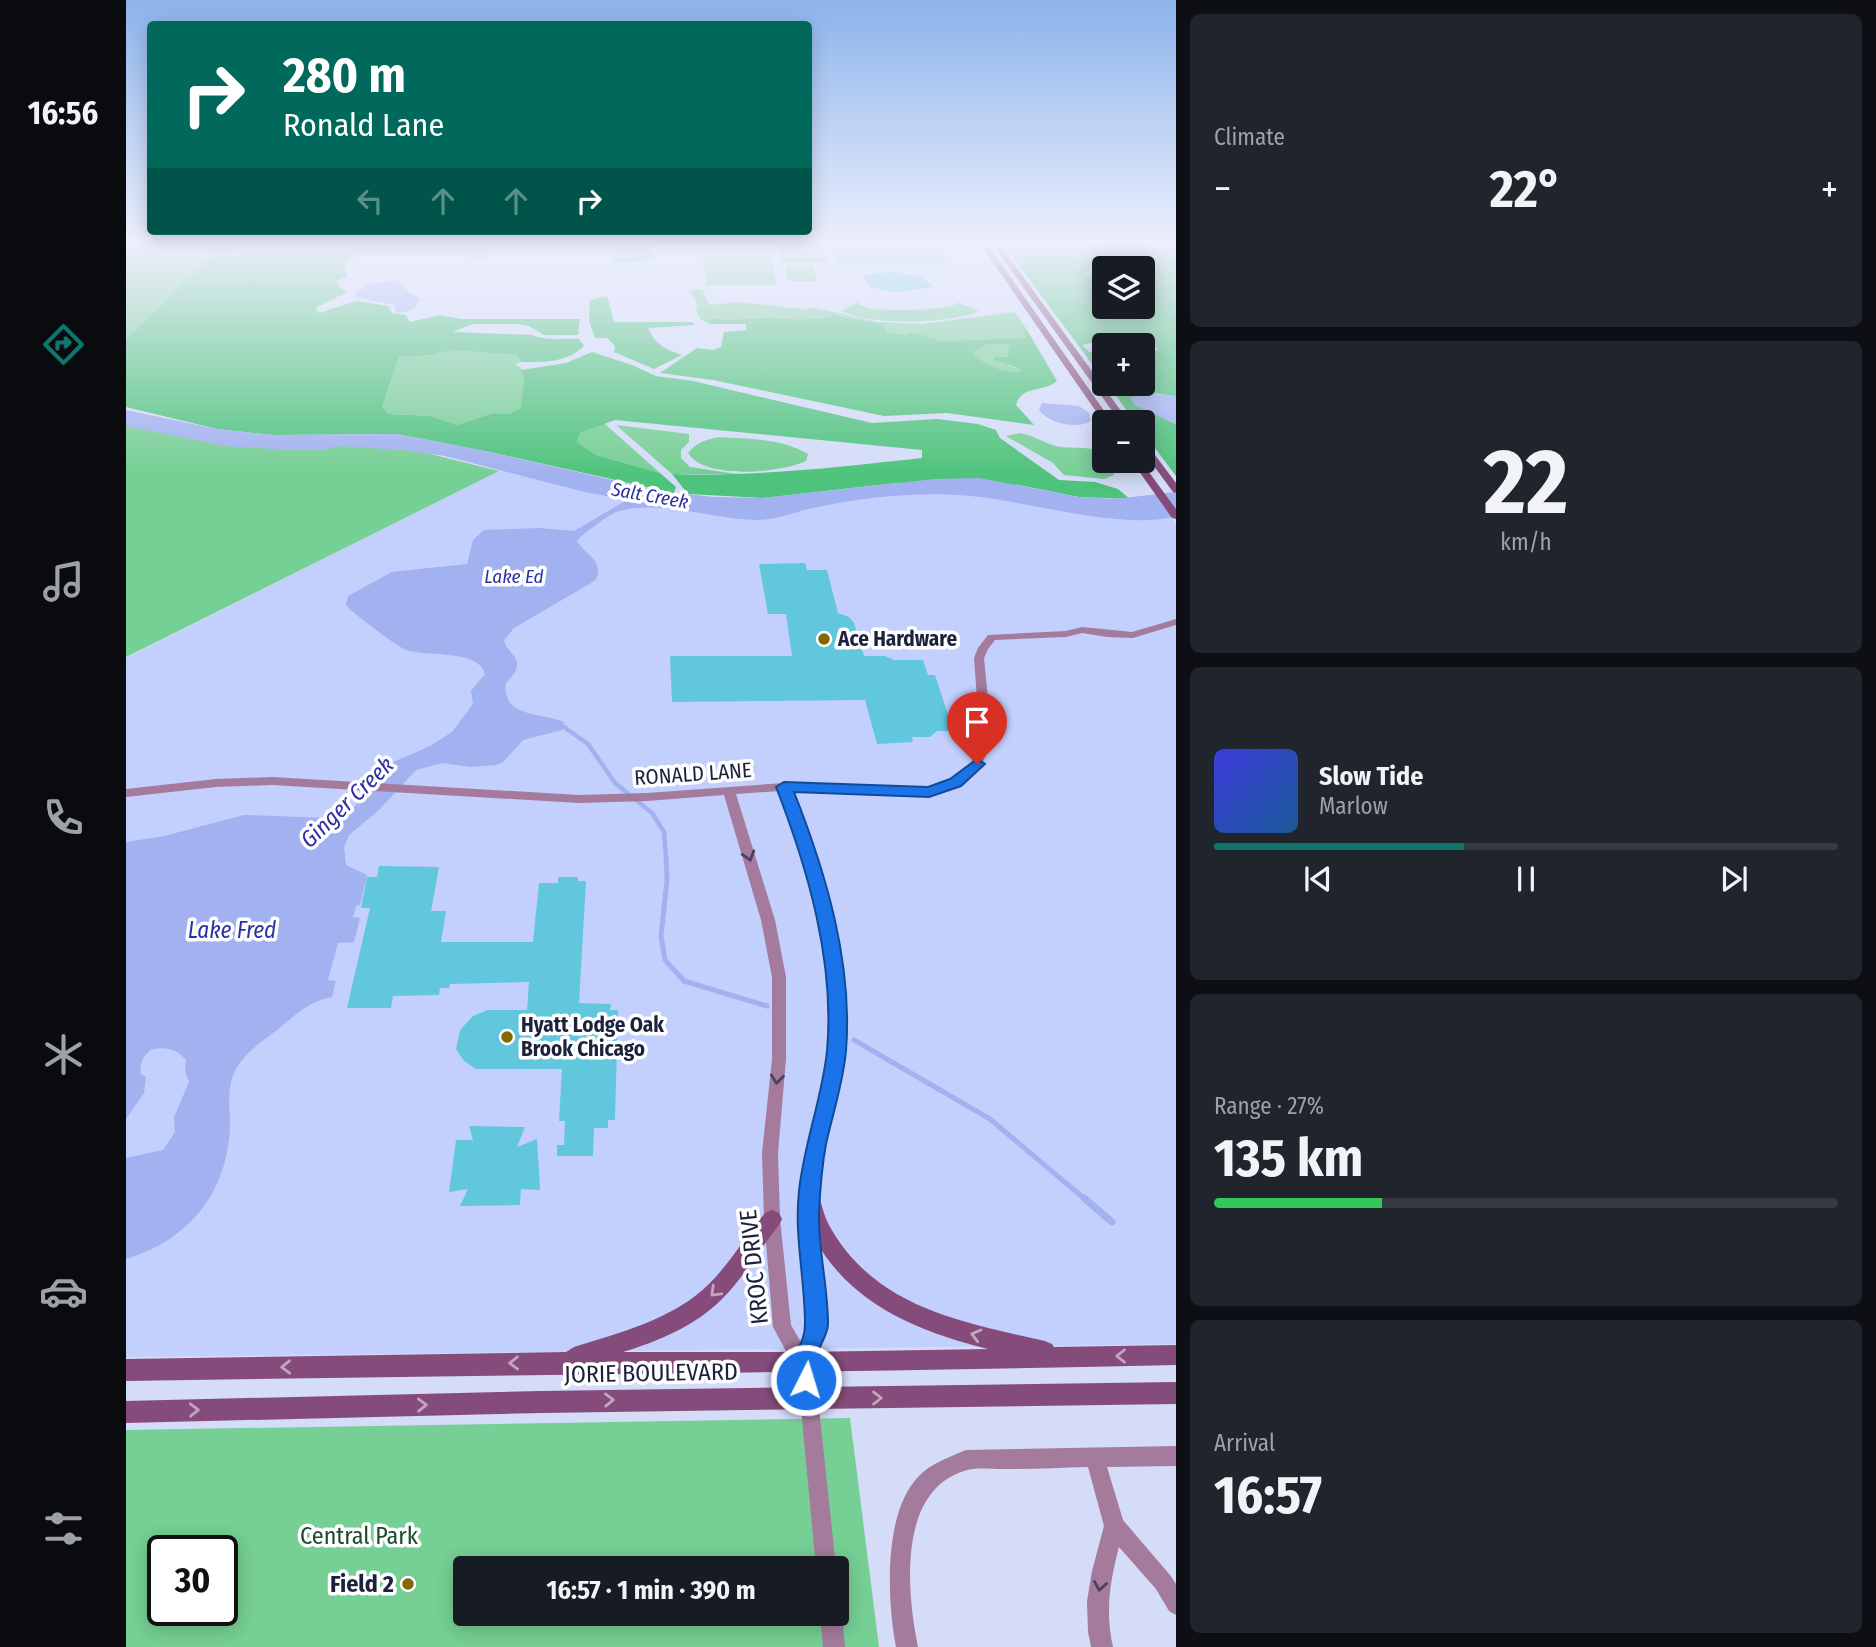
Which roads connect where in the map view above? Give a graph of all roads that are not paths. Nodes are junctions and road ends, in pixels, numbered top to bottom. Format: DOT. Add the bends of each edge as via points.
graph roads {
  1 [pos="1038,322"];
  2 [pos="1052,322"];
  3 [pos="1100,410"];
  4 [pos="1116,410"];
  5 [pos="1155,461"];
  6 [pos="1144,473"];
  7 [pos="1173,486"];
  8 [pos="1176,516"];
  9 [pos="1176,622"];
  10 [pos="784,787"];
  11 [pos="729,791"];
  12 [pos="126,793"];
  13 [pos="647,797"];
  14 [pos="809,1193"];
  15 [pos="772,1219"];
  16 [pos="1176,1355"];
  17 [pos="1067,1356"];
  18 [pos="559,1363"];
  19 [pos="803,1363"];
  20 [pos="126,1370"];
  21 [pos="1176,1393"];
  22 [pos="809,1398"];
  23 [pos="126,1412"];
  24 [pos="1176,1456"];
  25 [pos="1095,1458"];
  26 [pos="1114,1526"];
  27 [pos="825,1556"];
  28 [pos="1176,1604"];
  29 [pos="832,1626"];
  30 [pos="834,1647"];
  31 [pos="907,1647"];
  32 [pos="1102,1647"];
  1 -- 3 [label="main road"];
  2 -- 4 [label="main road"];
  5 -- 7 [label="main road"];
  6 -- 8 [label="main road"];
  9 -- 10 [label="street, RONALD LANE" via="1133,635 1082,630 992,638 979,658 986,739 977,764 955,783 929,792"];
  10 -- 11 [label="street, RONALD LANE"];
  10 -- 14 [label="street" via="820,897 838,1016 828,1105 816,1143"];
  11 -- 13 [label="street, RONALD LANE"];
  11 -- 15 [label="street, KROC DRIVE, one-way" via="768,920 779,976 779,1059 770,1153"];
  12 -- 13 [label="street, RONALD LANE" via="272,781 579,799"];
  17 -- 14 [label="main road, one-way" via="923,1320 878,1296 843,1265 822,1233"];
  14 -- 19 [label="street" via="808,1241 817,1327"];
  15 -- 18 [label="main road, one-way" via="715,1293 689,1314 668,1326"];
  15 -- 19 [label="street, KROC DRIVE" via="782,1327"];
  16 -- 17 [label="main road, JORIE BOULEVARD, one-way"];
  17 -- 19 [label="main road, JORIE BOULEVARD"];
  18 -- 19 [label="main road, JORIE BOULEVARD"];
  18 -- 20 [label="main road, JORIE BOULEVARD, one-way"];
  19 -- 22 [label="street"];
  22 -- 21 [label="main road, JORIE BOULEVARD, one-way"];
  23 -- 22 [label="main road, JORIE BOULEVARD, one-way"];
  22 -- 27 [label="street"];
  24 -- 25 [label="street"];
  25 -- 26 [label="street"];
  25 -- 31 [label="street" via="966,1460 939,1472 921,1488 912,1505 901,1553 900,1594"];
  26 -- 28 [label="street"];
  26 -- 32 [label="street, one-way" via="1096,1616"];
  29 -- 30 [label="street"];
}
